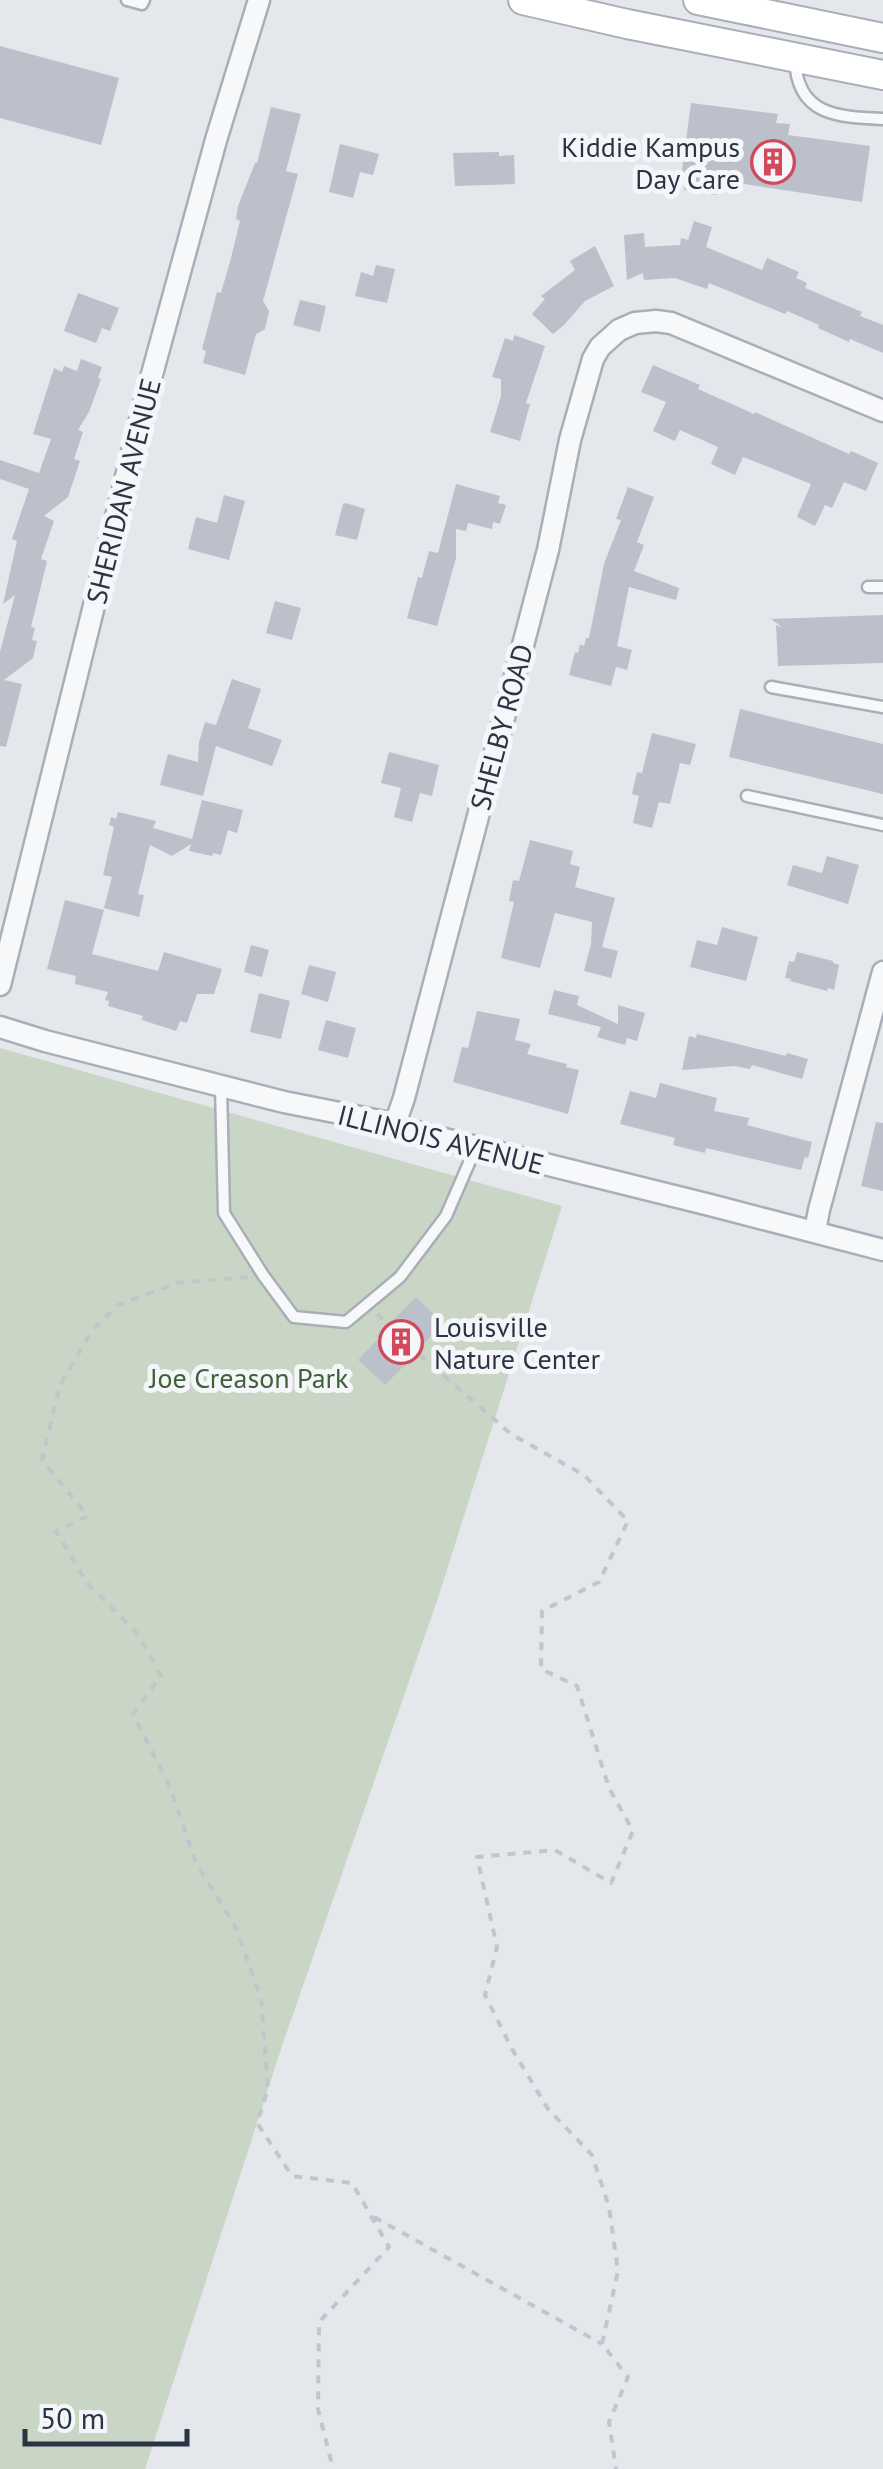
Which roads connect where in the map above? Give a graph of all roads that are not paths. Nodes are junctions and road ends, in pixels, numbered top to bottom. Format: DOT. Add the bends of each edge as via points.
graph roads {
  1 [pos="127,0"];
  2 [pos="144,0"];
  3 [pos="259,0"];
  4 [pos="522,0"];
  5 [pos="698,0"];
  6 [pos="883,38"];
  7 [pos="795,58"];
  8 [pos="883,76"];
  9 [pos="883,118"];
  10 [pos="883,411"];
  11 [pos="868,587"];
  12 [pos="883,587"];
  13 [pos="772,687"];
  14 [pos="883,707"];
  15 [pos="747,796"];
  16 [pos="883,825"];
  17 [pos="883,972"];
  18 [pos="0,985"];
  19 [pos="0,1027"];
  20 [pos="222,1086"];
  21 [pos="396,1124"];
  22 [pos="476,1147"];
  23 [pos="815,1231"];
  24 [pos="883,1250"];
  1 -- 2 [label="lane"];
  3 -- 18 [label="street, SHERIDAN AVENUE" via="144,400"];
  4 -- 7 [label="main road"];
  5 -- 6 [label="main road"];
  7 -- 8 [label="main road"];
  7 -- 9 [label="lane" via="796,78 812,104"];
  10 -- 21 [label="street, SHELBY ROAD" via="670,323 634,323 600,346 570,440 548,550"];
  11 -- 12 [label="lane"];
  13 -- 14 [label="lane"];
  15 -- 16 [label="lane"];
  17 -- 23 [label="street"];
  19 -- 20 [label="street, ILLINOIS AVENUE"];
  20 -- 21 [label="street, ILLINOIS AVENUE"];
  20 -- 22 [label="lane" via="224,1213 294,1317 346,1322 400,1277 446,1216"];
  21 -- 22 [label="street, ILLINOIS AVENUE"];
  22 -- 23 [label="street, ILLINOIS AVENUE"];
  23 -- 24 [label="street, ILLINOIS AVENUE"];
}
